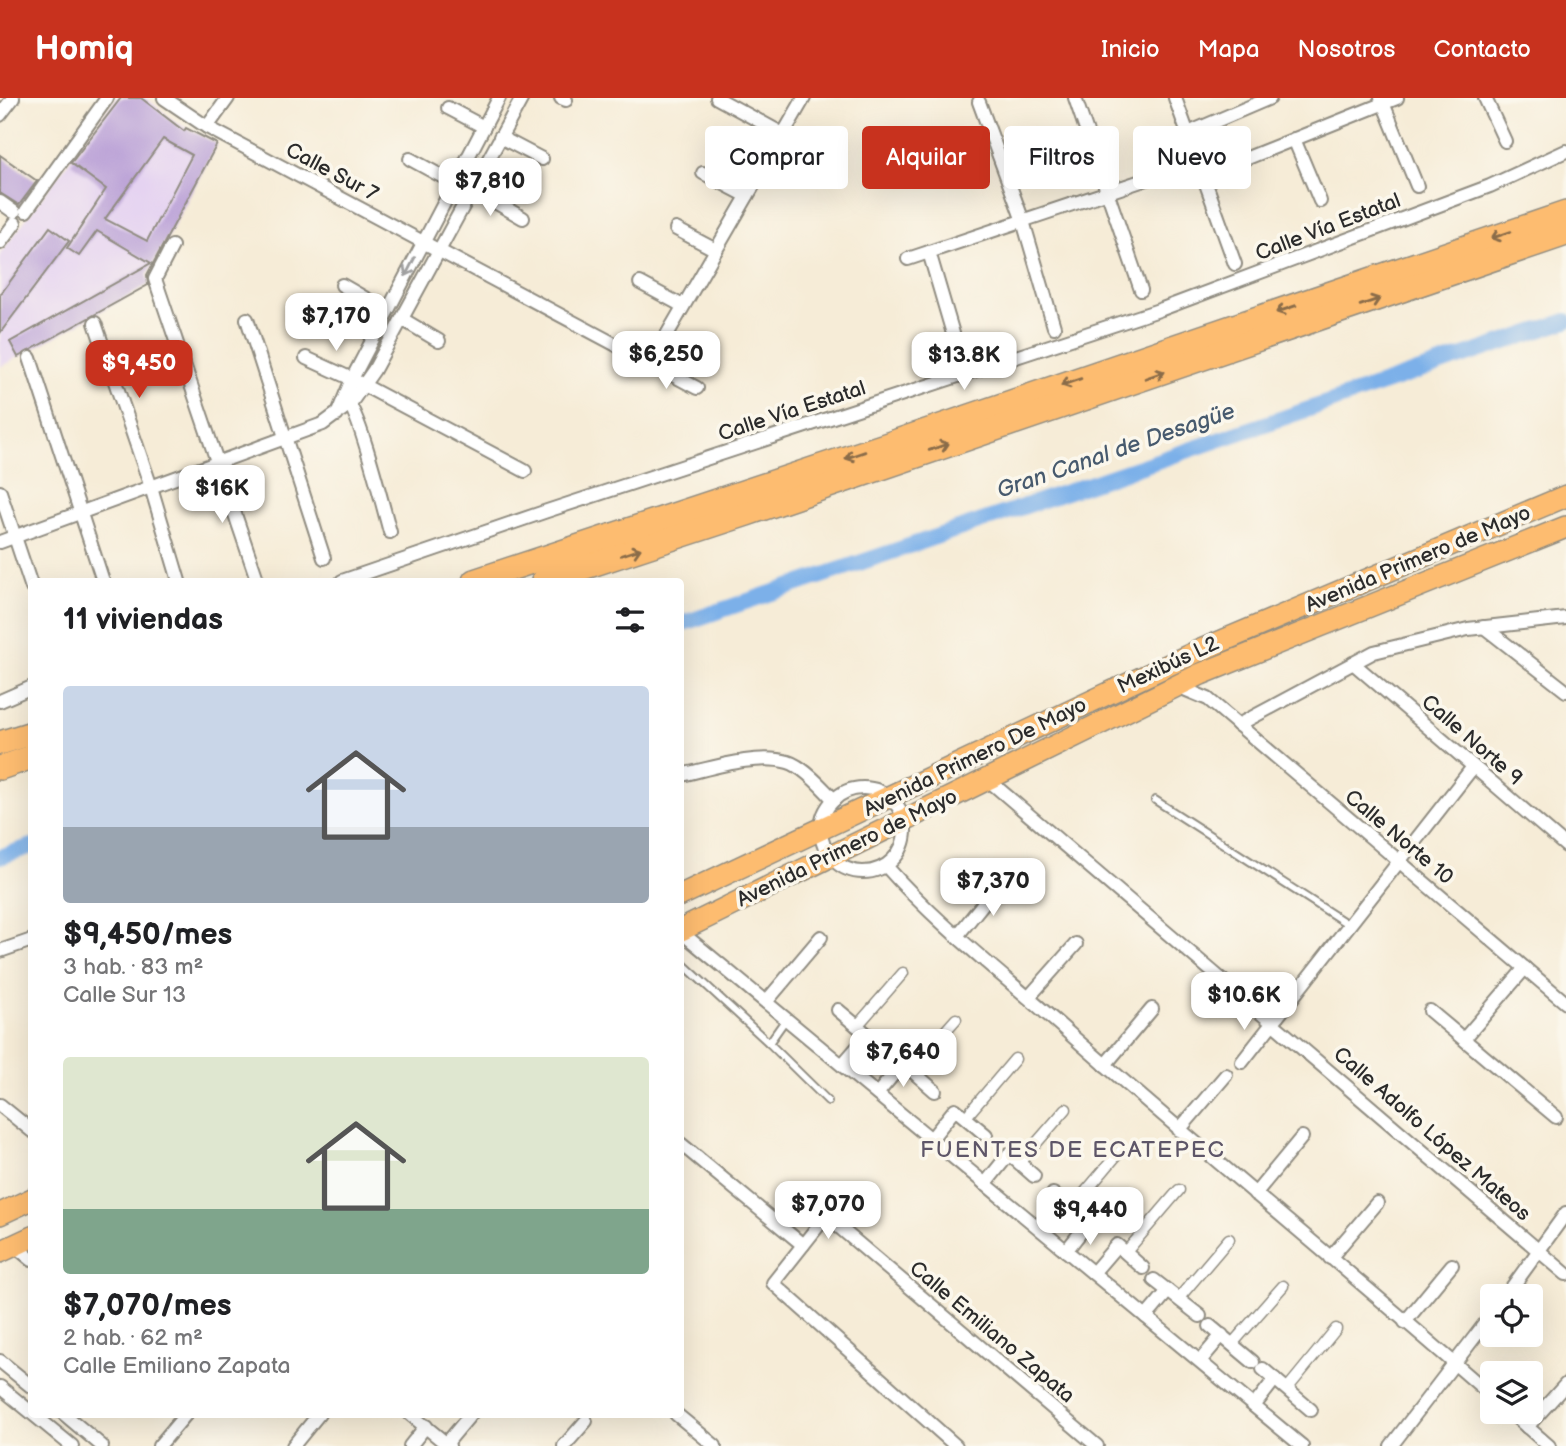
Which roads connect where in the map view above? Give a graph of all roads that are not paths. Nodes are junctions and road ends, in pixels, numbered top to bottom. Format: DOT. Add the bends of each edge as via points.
graph roads {
  1 [pos="13,98"];
  2 [pos="107,98"];
  3 [pos="164,98"];
  4 [pos="228,98"];
  5 [pos="499,98"];
  6 [pos="522,98"];
  7 [pos="717,98"];
  8 [pos="804,98"];
  9 [pos="1075,98"];
  10 [pos="1175,98"];
  11 [pos="1270,98"];
  12 [pos="1396,98"];
  13 [pos="1485,98"];
  14 [pos="1382,101"];
  15 [pos="979,102"];
  16 [pos="448,108"];
  17 [pos="0,115"];
  18 [pos="768,126"];
  19 [pos="788,126"];
  20 [pos="1185,126"];
  21 [pos="1204,126"];
  22 [pos="207,127"];
  23 [pos="484,127"];
  24 [pos="500,137"];
  25 [pos="1294,139"];
  26 [pos="1504,141"];
  27 [pos="1566,151"];
  28 [pos="1251,156"];
  29 [pos="410,159"];
  30 [pos="542,159"];
  31 [pos="703,173"];
  32 [pos="454,183"];
  33 [pos="1133,184"];
  34 [pos="1417,186"];
  35 [pos="472,189"];
  36 [pos="751,189"];
  37 [pos="1208,189"];
  38 [pos="1108,192"];
  39 [pos="747,196"];
  40 [pos="0,201"];
  41 [pos="1320,201"];
  42 [pos="1566,213"];
  43 [pos="18,216"];
  44 [pos="523,218"];
  45 [pos="1023,221"];
  46 [pos="676,229"];
  47 [pos="1566,234"];
  48 [pos="423,242"];
  49 [pos="0,243"];
  50 [pos="172,246"];
  51 [pos="439,250"];
  52 [pos="716,250"];
  53 [pos="929,252"];
  54 [pos="908,259"];
  55 [pos="1235,264"];
  56 [pos="640,284"];
  57 [pos="342,285"];
  58 [pos="1141,290"];
  59 [pos="683,306"];
  60 [pos="387,311"];
  61 [pos="402,319"];
  62 [pos="247,320"];
  63 [pos="95,323"];
  64 [pos="1054,327"];
  65 [pos="439,341"];
  66 [pos="30,358"];
  67 [pos="306,358"];
  68 [pos="961,361"];
  69 [pos="650,364"];
  70 [pos="352,379"];
  71 [pos="365,386"];
  72 [pos="697,388"];
  73 [pos="346,401"];
  74 [pos="286,439"];
  75 [pos="218,461"];
  76 [pos="525,471"];
  77 [pos="151,487"];
  78 [pos="0,492"];
  79 [pos="1566,496"];
  80 [pos="1566,504"];
  81 [pos="81,511"];
  82 [pos="1566,527"];
  83 [pos="390,533"];
  84 [pos="15,537"];
  85 [pos="0,542"];
  86 [pos="324,558"];
  87 [pos="29,578"];
  88 [pos="102,578"];
  89 [pos="178,578"];
  90 [pos="257,578"];
  91 [pos="351,578"];
  92 [pos="483,578"];
  93 [pos="552,578"];
  94 [pos="1402,584"];
  95 [pos="1350,596"];
  96 [pos="1566,618"];
  97 [pos="1270,622"];
  98 [pos="1483,627"];
  99 [pos="1282,642"];
  100 [pos="1353,663"];
  101 [pos="1199,664"];
  102 [pos="1170,678"];
  103 [pos="28,689"];
  104 [pos="1566,691"];
  105 [pos="1208,699"];
  106 [pos="0,701"];
  107 [pos="1238,725"];
  108 [pos="28,734"];
  109 [pos="0,743"];
  110 [pos="1006,751"];
  111 [pos="28,758"];
  112 [pos="0,768"];
  113 [pos="1472,768"];
  114 [pos="684,774"];
  115 [pos="987,779"];
  116 [pos="834,800"];
  117 [pos="1154,800"];
  118 [pos="897,809"];
  119 [pos="846,826"];
  120 [pos="824,842"];
  121 [pos="1566,846"];
  122 [pos="1399,862"];
  123 [pos="886,866"];
  124 [pos="1003,879"];
  125 [pos="684,894"];
  126 [pos="684,920"];
  127 [pos="1349,925"];
  128 [pos="684,929"];
  129 [pos="684,934"];
  130 [pos="957,936"];
  131 [pos="821,937"];
  132 [pos="28,941"];
  133 [pos="1076,944"];
  134 [pos="0,951"];
  135 [pos="684,965"];
  136 [pos="1525,968"];
  137 [pos="902,973"];
  138 [pos="1029,997"];
  139 [pos="766,1002"];
  140 [pos="1566,1003"];
  141 [pos="1152,1009"];
  142 [pos="838,1010"];
  143 [pos="1430,1011"];
  144 [pos="786,1019"];
  145 [pos="956,1019"];
  146 [pos="1273,1022"];
  147 [pos="857,1026"];
  148 [pos="868,1035"];
  149 [pos="1464,1039"];
  150 [pos="769,1043"];
  151 [pos="881,1046"];
  152 [pos="1015,1059"];
  153 [pos="1242,1062"];
  154 [pos="842,1065"];
  155 [pos="1105,1065"];
  156 [pos="911,1070"];
  157 [pos="1226,1075"];
  158 [pos="935,1091"];
  159 [pos="877,1094"];
  160 [pos="828,1101"];
  161 [pos="0,1105"];
  162 [pos="1066,1108"];
  163 [pos="1556,1117"];
  164 [pos="965,1118"];
  165 [pos="28,1128"];
  166 [pos="1179,1130"];
  167 [pos="986,1135"];
  168 [pos="1302,1137"];
  169 [pos="931,1139"];
  170 [pos="684,1146"];
  171 [pos="1121,1150"];
  172 [pos="1019,1163"];
  173 [pos="1034,1176"];
  174 [pos="985,1184"];
  175 [pos="1179,1190"];
  176 [pos="1053,1194"];
  177 [pos="1255,1195"];
  178 [pos="28,1201"];
  179 [pos="1377,1203"];
  180 [pos="1071,1209"];
  181 [pos="1566,1213"];
  182 [pos="0,1214"];
  183 [pos="1229,1239"];
  184 [pos="803,1245"];
  185 [pos="1066,1251"];
  186 [pos="1539,1251"];
  187 [pos="1126,1252"];
  188 [pos="1330,1258"];
  189 [pos="1452,1265"];
  190 [pos="1143,1268"];
  191 [pos="1093,1273"];
  192 [pos="1566,1274"];
  193 [pos="1154,1280"];
  194 [pos="1515,1284"];
  195 [pos="1283,1286"];
  196 [pos="1173,1295"];
  197 [pos="1146,1317"];
  198 [pos="1405,1322"];
  199 [pos="1336,1329"];
  200 [pos="1480,1330"];
  201 [pos="1222,1335"];
  202 [pos="1232,1345"];
  203 [pos="0,1361"];
  204 [pos="1200,1361"];
  205 [pos="1455,1363"];
  206 [pos="1275,1379"];
  207 [pos="28,1384"];
  208 [pos="1566,1384"];
  209 [pos="1480,1385"];
  210 [pos="0,1387"];
  211 [pos="1287,1389"];
  212 [pos="1254,1406"];
  213 [pos="28,1410"];
  214 [pos="1311,1410"];
  215 [pos="38,1418"];
  216 [pos="69,1418"];
  217 [pos="183,1418"];
  218 [pos="315,1418"];
  219 [pos="415,1418"];
  220 [pos="468,1418"];
  221 [pos="681,1418"];
  222 [pos="586,1421"];
  223 [pos="1524,1424"];
  224 [pos="426,1426"];
  225 [pos="1527,1427"];
  226 [pos="448,1445"];
  227 [pos="72,1446"];
  228 [pos="102,1446"];
  229 [pos="159,1446"];
  230 [pos="293,1446"];
  231 [pos="410,1446"];
  232 [pos="564,1446"];
  233 [pos="715,1446"];
  234 [pos="956,1446"];
  235 [pos="1097,1446"];
  236 [pos="1302,1446"];
  237 [pos="1391,1446"];
  238 [pos="1549,1446"];
  1 -- 17 [label="street"];
  2 -- 43 [label="street"];
  3 -- 22 [label="street, Calle Sur 7"];
  4 -- 22 [label="street"];
  5 -- 23 [label="street"];
  6 -- 24 [label="street"];
  7 -- 18 [label="street"];
  8 -- 19 [label="street"];
  9 -- 38 [label="street"];
  10 -- 20 [label="street"];
  11 -- 21 [label="street"];
  12 -- 14 [label="street"];
  13 -- 26 [label="street"];
  14 -- 25 [label="street"];
  14 -- 34 [label="street"];
  15 -- 45 [label="street"];
  16 -- 23 [label="street"];
  22 -- 48 [label="street, Calle Sur 7"];
  23 -- 32 [label="street"];
  24 -- 30 [label="street"];
  24 -- 35 [label="street"];
  25 -- 28 [label="street"];
  25 -- 41 [label="street"];
  27 -- 91 [label="street, Calle Vía Estatal" via="1478,191 1162,309"];
  29 -- 32 [label="street"];
  31 -- 39 [label="street"];
  32 -- 48 [label="street"];
  33 -- 38 [label="street"];
  35 -- 44 [label="street"];
  35 -- 51 [label="street"];
  36 -- 39 [label="street"];
  37 -- 55 [label="street"];
  38 -- 45 [label="street"];
  38 -- 58 [label="street"];
  39 -- 52 [label="street"];
  40 -- 43 [label="street"];
  42 -- 92 [label="highway, one-way"];
  43 -- 49 [label="street"];
  45 -- 53 [label="street"];
  45 -- 64 [label="street"];
  46 -- 52 [label="street"];
  93 -- 47 [label="highway, one-way"];
  48 -- 51 [label="street, Calle Sur 7"];
  48 -- 60 [label="street, one-way"];
  50 -- 75 [label="street" via="155,279"];
  51 -- 61 [label="street"];
  51 -- 69 [label="street, Calle Sur 7"];
  52 -- 59 [label="street"];
  53 -- 54 [label="street"];
  53 -- 68 [label="street"];
  56 -- 59 [label="street"];
  57 -- 60 [label="street"];
  59 -- 69 [label="street"];
  60 -- 70 [label="street"];
  61 -- 65 [label="street"];
  61 -- 71 [label="street"];
  62 -- 74 [label="street"];
  63 -- 77 [label="street"];
  66 -- 81 [label="street"];
  67 -- 70 [label="street"];
  69 -- 72 [label="street, Calle Sur 7"];
  70 -- 71 [label="street"];
  70 -- 73 [label="street"];
  71 -- 73 [label="street"];
  71 -- 76 [label="street"];
  73 -- 74 [label="street" via="337,415 323,424"];
  73 -- 83 [label="street"];
  74 -- 75 [label="street"];
  74 -- 86 [label="street"];
  75 -- 77 [label="street"];
  75 -- 90 [label="street"];
  77 -- 81 [label="street"];
  77 -- 89 [label="street"];
  78 -- 84 [label="street"];
  79 -- 97 [label="highway, Avenida Primero de Mayo"];
  80 -- 95 [label="lane"];
  81 -- 84 [label="street"];
  81 -- 88 [label="street"];
  82 -- 99 [label="highway, Avenida Primero de Mayo"];
  84 -- 85 [label="street"];
  84 -- 87 [label="street"];
  94 -- 101 [label="lane, Mexibús L2"];
  96 -- 98 [label="street"];
  97 -- 101 [label="highway, Avenida Primero De Mayo"];
  98 -- 100 [label="street" via="1374,652"];
  98 -- 104 [label="street"];
  99 -- 101 [label="highway, Avenida Primero De Mayo"];
  100 -- 107 [label="street"];
  100 -- 113 [label="street, Calle Norte 9"];
  101 -- 102 [label="highway, Avenida Primero De Mayo"];
  101 -- 105 [label="street"];
  102 -- 105 [label="street, Calle Norte 10"];
  102 -- 115 [label="highway, Avenida Primero de Mayo"];
  102 -- 118 [label="highway, Avenida Primero De Mayo"];
  103 -- 106 [label="street"];
  105 -- 107 [label="street, Calle Norte 10"];
  107 -- 122 [label="street, Calle Norte 10"];
  108 -- 109 [label="highway"];
  110 -- 118 [label="lane"];
  111 -- 112 [label="highway"];
  113 -- 121 [label="street, Calle Norte 9"];
  113 -- 122 [label="street"];
  114 -- 116 [label="street, Avenida Primero De Mayo" via="752,760 790,762"];
  115 -- 118 [label="highway, Avenida Primero de Mayo"];
  115 -- 146 [label="street, Calle Adolfo López Mateos"];
  116 -- 118 [label="street" via="855,789 878,791"];
  116 -- 120 [label="street" via="823,819"];
  117 -- 127 [label="lane"];
  118 -- 119 [label="lane"];
  118 -- 120 [label="highway, Avenida Primero De Mayo"];
  118 -- 120 [label="highway, Avenida Primero de Mayo"];
  118 -- 123 [label="street" via="904,839"];
  120 -- 123 [label="street" via="846,869 867,873"];
  120 -- 125 [label="highway, Avenida Primero De Mayo"];
  120 -- 126 [label="lane"];
  120 -- 128 [label="highway, Avenida Primero de Mayo"];
  122 -- 127 [label="street"];
  122 -- 136 [label="street, Calle Norte 10"];
  123 -- 130 [label="street"];
  124 -- 130 [label="street"];
  127 -- 146 [label="street"];
  129 -- 139 [label="street"];
  130 -- 138 [label="street"];
  131 -- 139 [label="street"];
  132 -- 134 [label="street"];
  133 -- 138 [label="street"];
  135 -- 150 [label="lane"];
  136 -- 140 [label="street, Calle Norte 10"];
  136 -- 149 [label="street"];
  137 -- 147 [label="street"];
  138 -- 155 [label="street"];
  139 -- 144 [label="street"];
  141 -- 155 [label="street"];
  142 -- 147 [label="street"];
  143 -- 149 [label="street"];
  144 -- 150 [label="lane"];
  144 -- 154 [label="street"];
  145 -- 156 [label="street"];
  146 -- 153 [label="street"];
  146 -- 186 [label="street, Calle Adolfo López Mateos"];
  147 -- 148 [label="street"];
  148 -- 151 [label="street"];
  148 -- 154 [label="street"];
  149 -- 163 [label="street"];
  150 -- 160 [label="lane"];
  152 -- 164 [label="street"];
  154 -- 159 [label="street"];
  155 -- 166 [label="street"];
  156 -- 158 [label="street"];
  156 -- 159 [label="street" via="903,1063"];
  157 -- 166 [label="street"];
  159 -- 169 [label="street"];
  161 -- 165 [label="street"];
  162 -- 172 [label="street"];
  164 -- 167 [label="street"];
  164 -- 169 [label="street" via="955,1109"];
  166 -- 177 [label="street"];
  168 -- 177 [label="street"];
  169 -- 174 [label="street"];
  170 -- 184 [label="street"];
  171 -- 180 [label="street"];
  172 -- 173 [label="street"];
  172 -- 174 [label="street" via="1009,1154"];
  174 -- 185 [label="street"];
  175 -- 187 [label="street"];
  176 -- 180 [label="street"];
  177 -- 188 [label="street"];
  178 -- 182 [label="highway"];
  179 -- 188 [label="street"];
  180 -- 185 [label="street" via="1088,1223"];
  181 -- 186 [label="street"];
  183 -- 196 [label="street"];
  184 -- 234 [label="street" via="773,1283"];
  184 -- 235 [label="street, Calle Emiliano Zapata" via="826,1216"];
  185 -- 191 [label="street"];
  186 -- 192 [label="street, Calle Adolfo López Mateos"];
  186 -- 194 [label="street"];
  187 -- 190 [label="street"];
  187 -- 191 [label="street" via="1117,1245"];
  188 -- 198 [label="street"];
  189 -- 198 [label="street"];
  191 -- 197 [label="street"];
  193 -- 196 [label="street"];
  195 -- 202 [label="street"];
  196 -- 197 [label="street"];
  196 -- 201 [label="street"];
  197 -- 204 [label="street"];
  198 -- 205 [label="street"];
  199 -- 211 [label="street"];
  200 -- 205 [label="street"];
  201 -- 202 [label="street"];
  201 -- 204 [label="street"];
  202 -- 206 [label="street"];
  203 -- 207 [label="street"];
  204 -- 212 [label="street"];
  205 -- 209 [label="street"];
  205 -- 237 [label="street"];
  206 -- 211 [label="street"];
  206 -- 212 [label="street"];
  208 -- 225 [label="street"];
  210 -- 213 [label="street"];
  211 -- 214 [label="street"];
  212 -- 236 [label="street"];
  215 -- 227 [label="street"];
  216 -- 228 [label="street"];
  217 -- 229 [label="street"];
  218 -- 230 [label="street"];
  219 -- 224 [label="street"];
  220 -- 226 [label="street"];
  221 -- 233 [label="street"];
  222 -- 232 [label="street"];
  223 -- 225 [label="street"];
  224 -- 226 [label="street"];
  224 -- 231 [label="street"];
  225 -- 238 [label="street"];
}
